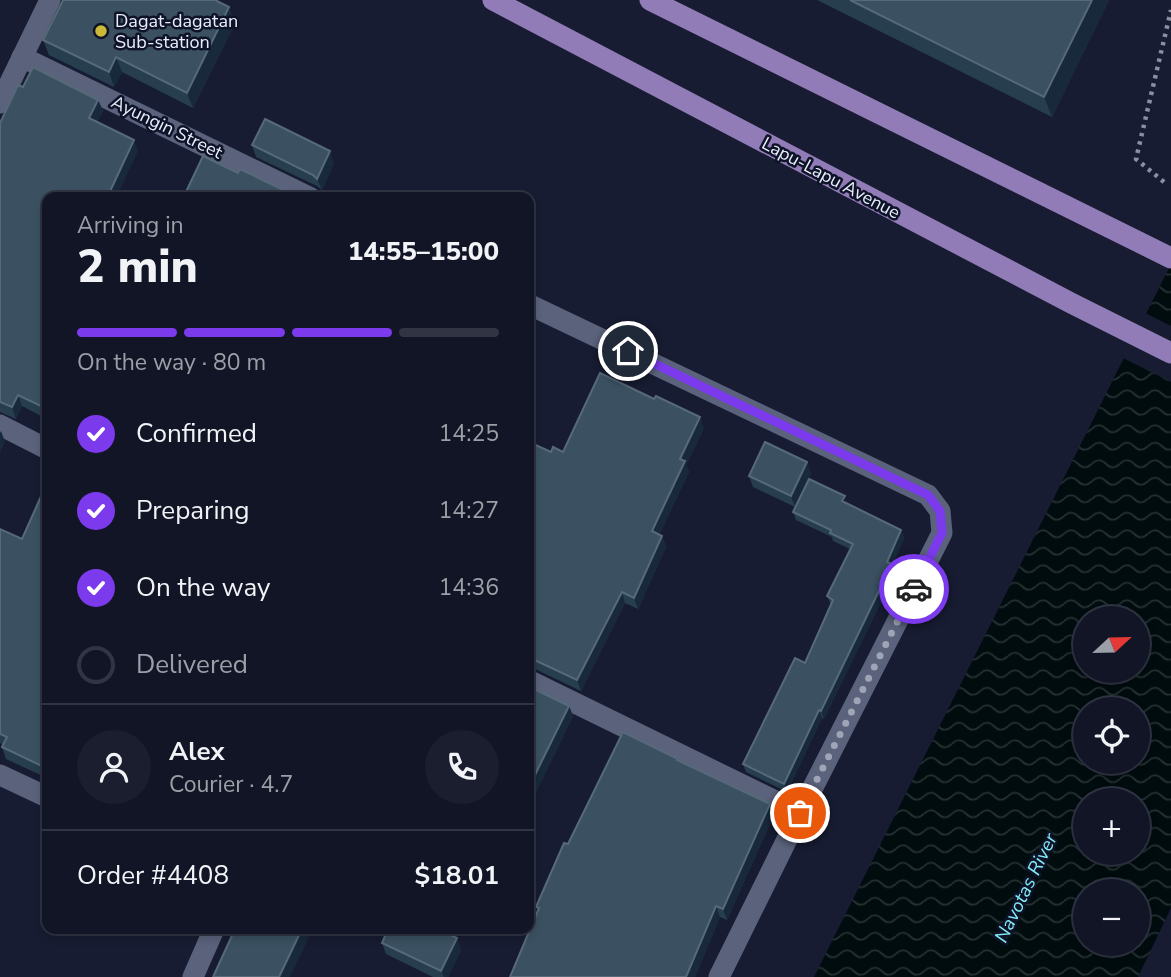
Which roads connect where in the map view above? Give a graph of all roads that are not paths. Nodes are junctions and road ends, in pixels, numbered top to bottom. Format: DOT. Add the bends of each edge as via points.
graph roads {
  1 [pos="50,0"];
  2 [pos="493,0"];
  3 [pos="650,0"];
  4 [pos="22,57"];
  5 [pos="0,103"];
  6 [pos="299,192"];
  7 [pos="1171,258"];
  8 [pos="534,307"];
  9 [pos="1171,353"];
  10 [pos="0,425"];
  11 [pos="42,446"];
  12 [pos="534,683"];
  13 [pos="0,775"];
  14 [pos="42,795"];
  15 [pos="800,813"];
  16 [pos="212,934"];
  17 [pos="193,977"];
  18 [pos="719,977"];
  1 -- 4 [label="street"];
  2 -- 9 [label="main road, Lapu-Lapu Avenue"];
  3 -- 7 [label="main road"];
  4 -- 5 [label="street"];
  4 -- 6 [label="street, Ayungin Street"];
  8 -- 15 [label="street" via="928,495 940,511 942,533"];
  10 -- 11 [label="street"];
  12 -- 15 [label="street"];
  13 -- 14 [label="street"];
  15 -- 18 [label="street"];
  16 -- 17 [label="street"];
}
